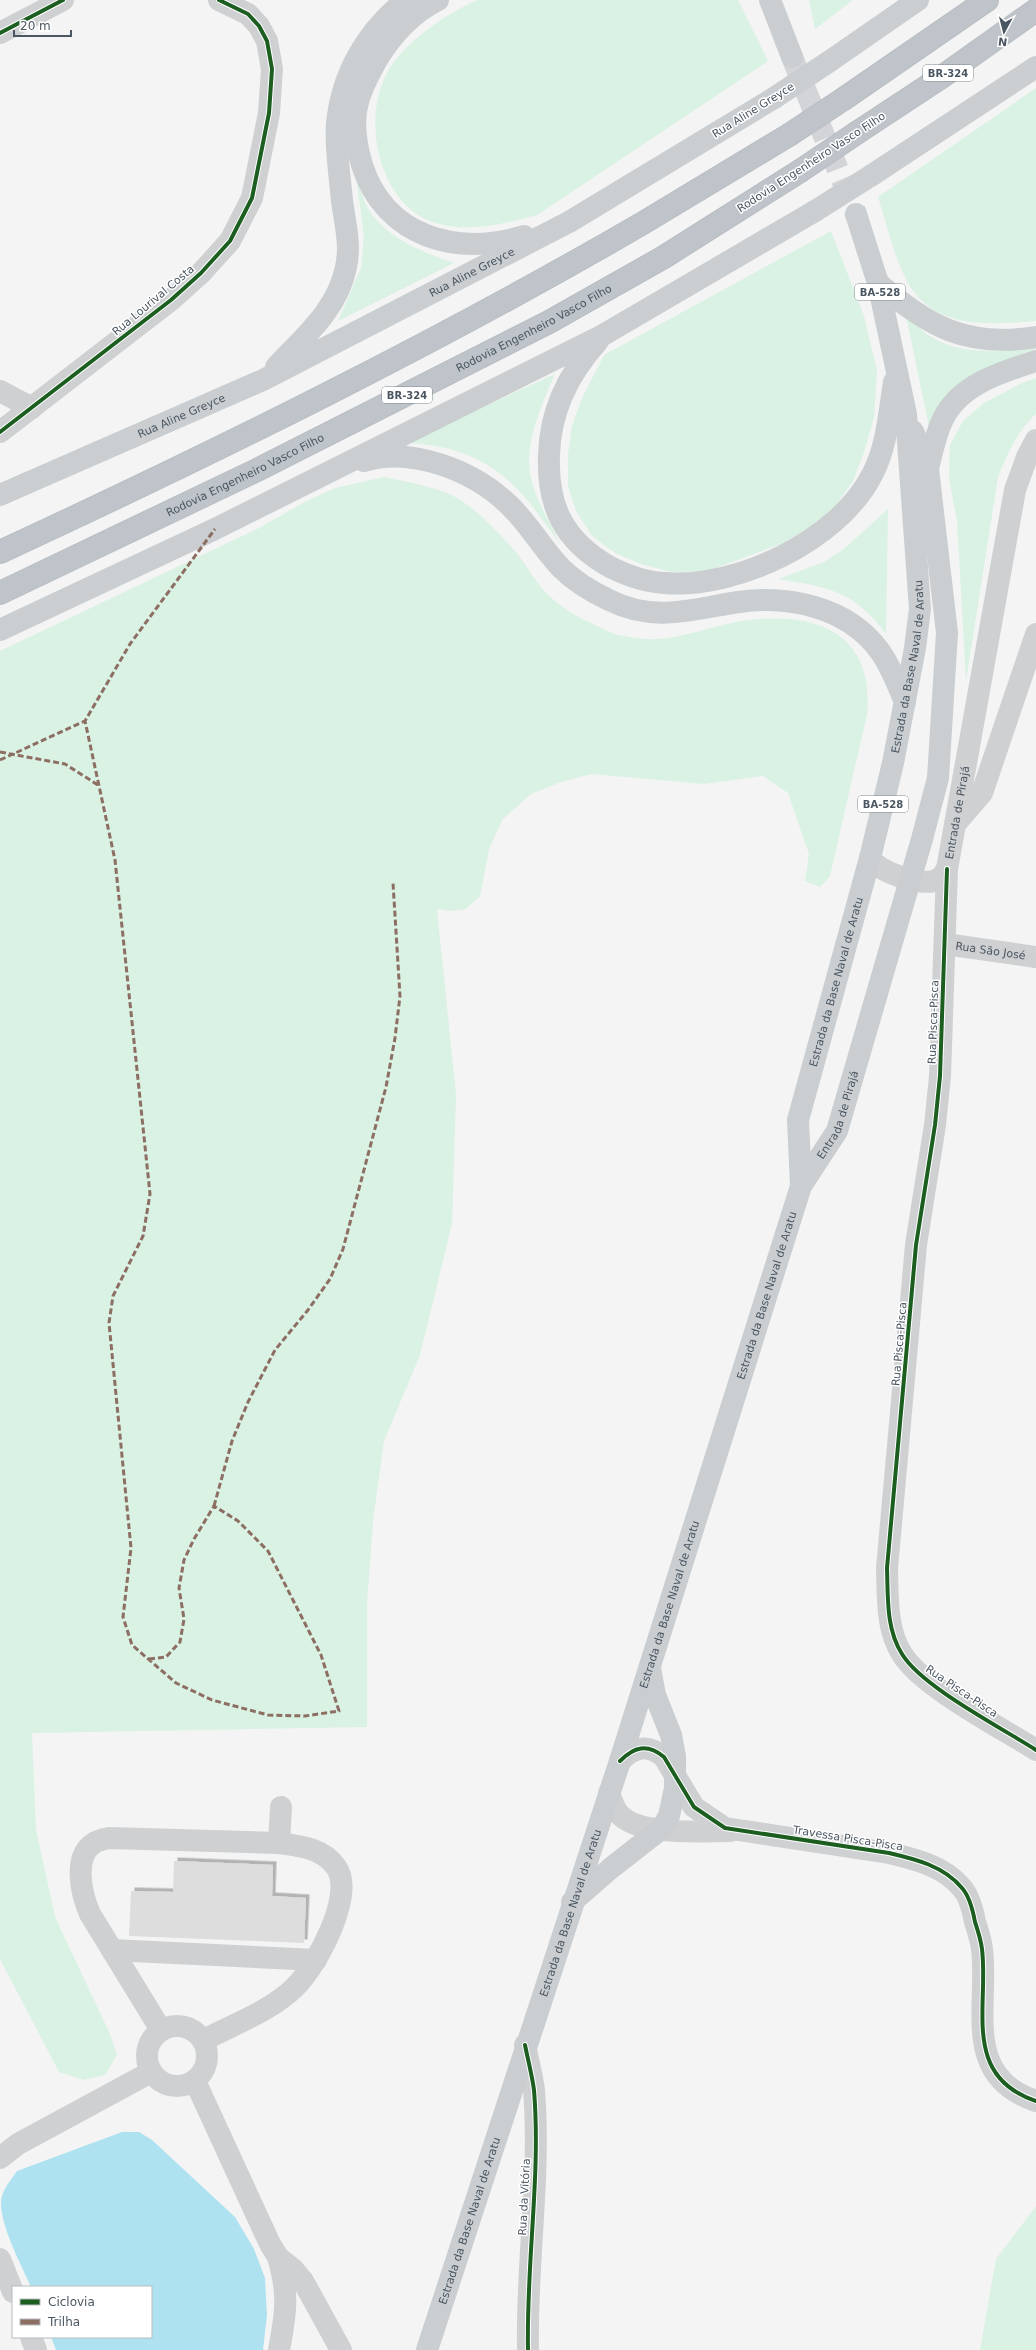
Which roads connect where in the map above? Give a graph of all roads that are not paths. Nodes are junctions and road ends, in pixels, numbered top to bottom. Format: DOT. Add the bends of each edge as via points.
graph roads {
  1 [pos="63,0"];
  2 [pos="219,0"];
  3 [pos="406,0"];
  4 [pos="438,0"];
  5 [pos="770,0"];
  6 [pos="918,0"];
  7 [pos="987,0"];
  8 [pos="1036,10"];
  9 [pos="0,33"];
  10 [pos="792,57"];
  11 [pos="1036,67"];
  12 [pos="856,214"];
  13 [pos="569,222"];
  14 [pos="878,283"];
  15 [pos="603,335"];
  16 [pos="1036,337"];
  17 [pos="1036,361"];
  18 [pos="896,371"];
  19 [pos="263,380"];
  20 [pos="0,391"];
  21 [pos="32,408"];
  22 [pos="906,414"];
  23 [pos="0,432"];
  24 [pos="1036,440"];
  25 [pos="928,469"];
  26 [pos="324,474"];
  27 [pos="0,495"];
  28 [pos="0,552"];
  29 [pos="0,593"];
  30 [pos="0,630"];
  31 [pos="1036,634"];
  32 [pos="905,702"];
  33 [pos="955,824"];
  34 [pos="870,858"];
  35 [pos="947,869"];
  36 [pos="910,878"];
  37 [pos="945,944"];
  38 [pos="1036,957"];
  39 [pos="801,1186"];
  40 [pos="649,1665"];
  41 [pos="1036,1750"];
  42 [pos="620,1761"];
  43 [pos="676,1776"];
  44 [pos="609,1793"];
  45 [pos="281,1807"];
  46 [pos="661,1829"];
  47 [pos="744,1832"];
  48 [pos="279,1843"];
  49 [pos="571,1903"];
  50 [pos="112,1950"];
  51 [pos="316,1960"];
  52 [pos="161,2030"];
  53 [pos="204,2040"];
  54 [pos="525,2045"];
  55 [pos="151,2072"];
  56 [pos="195,2081"];
  57 [pos="1036,2101"];
  58 [pos="0,2158"];
  59 [pos="278,2257"];
  60 [pos="0,2259"];
  61 [pos="12,2289"];
  62 [pos="31,2338"];
  63 [pos="36,2350"];
  64 [pos="279,2350"];
  65 [pos="341,2350"];
  66 [pos="427,2350"];
  67 [pos="528,2350"];
  1 -- 9 [label="street"];
  2 -- 21 [label="street, Rua Lourival Costa" via="248,14 259,26 267,42 272,69 269,113 252,198 230,241 201,273 171,300"];
  3 -- 19 [label="main road" via="370,34 352,66 342,92 337,137 348,239 346,268 325,315"];
  4 -- 13 [label="main road" via="428,4 403,25 385,46 369,74 358,103 356,140 364,173 374,194 407,227 432,238 456,244 480,245 510,241"];
  5 -- 10 [label="main road"];
  6 -- 13 [label="main road, Rua Aline Greyce, bridge" via="774,98"];
  7 -- 28 [label="highway, BR-324, bridge" via="789,135 642,223 342,387"];
  8 -- 29 [label="highway, Rodovia Engenheiro Vasco Filho / BR-324, bridge" via="943,76 800,171 664,257 549,322 264,466"];
  11 -- 15 [label="main road, bridge" via="815,211"];
  12 -- 14 [label="main road, Estrada da Base Naval de Aratu / BA-528"];
  13 -- 19 [label="main road, Rua Aline Greyce"];
  14 -- 16 [label="main road" via="934,326 982,339 1012,341"];
  14 -- 18 [label="main road, Estrada da Base Naval de Aratu / BA-528"];
  15 -- 18 [label="main road" via="571,377 557,407 549,442 548,470 551,490 562,523 572,538 590,555 638,579 663,584 691,583 752,568 779,558 810,541 836,522 856,500 872,475 884,445"];
  15 -- 26 [label="main road"];
  17 -- 25 [label="main road" via="992,375 954,403 943,418"];
  18 -- 22 [label="main road, Estrada da Base Naval de Aratu / BA-528"];
  19 -- 27 [label="main road, Rua Aline Greyce"];
  20 -- 21 [label="street"];
  21 -- 23 [label="street, Rua Lourival Costa"];
  22 -- 25 [label="main road"];
  22 -- 32 [label="main road, Estrada da Base Naval de Aratu / BA-528" via="920,609"];
  24 -- 33 [label="street, Entrada de Pirajá" via="1026,457 1015,490"];
  25 -- 36 [label="main road" via="947,633 938,778"];
  26 -- 30 [label="main road" via="215,529"];
  26 -- 32 [label="main road" via="375,458 399,456 422,458 450,468 472,479 509,505 554,560 574,579 610,601 630,608 670,614 762,599 805,604 826,611 846,619 878,649 893,672"];
  31 -- 33 [label="street" via="982,793"];
  32 -- 34 [label="main road, Estrada da Base Naval de Aratu / BA-528"];
  33 -- 35 [label="street, Entrada de Pirajá"];
  34 -- 36 [label="street" via="879,869"];
  34 -- 39 [label="main road, Estrada da Base Naval de Aratu / BA-528" via="798,1120"];
  35 -- 36 [label="street, Entrada de Pirajá" via="936,881"];
  35 -- 37 [label="street, Rua Pisca-Pisca"];
  36 -- 39 [label="main road, Entrada de Pirajá" via="837,1131"];
  37 -- 38 [label="street, Rua São José"];
  37 -- 41 [label="street, Rua Pisca-Pisca" via="940,1076 916,1245 887,1568 888,1609 893,1633 902,1655 918,1672 949,1696"];
  39 -- 40 [label="main road, Estrada da Base Naval de Aratu / BA-528"];
  40 -- 42 [label="main road, Estrada da Base Naval de Aratu / BA-528"];
  40 -- 43 [label="main road" via="655,1695 671,1735"];
  42 -- 43 [label="street, Travessa Pisca-Pisca" via="629,1752 638,1748 648,1748 664,1757"];
  42 -- 44 [label="main road, Estrada da Base Naval de Aratu / BA-528"];
  43 -- 46 [label="main road" via="672,1806"];
  43 -- 47 [label="street, Travessa Pisca-Pisca" via="694,1807 725,1828"];
  44 -- 46 [label="street, Travessa Pisca-Pisca" via="613,1806 620,1815 640,1826"];
  44 -- 49 [label="main road, Estrada da Base Naval de Aratu / BA-528"];
  45 -- 48 [label="street"];
  46 -- 47 [label="street, Travessa Pisca-Pisca"];
  46 -- 49 [label="main road"];
  47 -- 57 [label="street, Travessa Pisca-Pisca" via="916,1859 942,1871 962,1888 972,1907 982,1948 982,2025 985,2050 993,2069 1010,2087"];
  48 -- 50 [label="street" via="109,1838 93,1844 84,1856 80,1885 90,1914"];
  48 -- 51 [label="street" via="306,1846 324,1855 336,1867 342,1882 333,1920"];
  49 -- 54 [label="main road, Estrada da Base Naval de Aratu / BA-528"];
  50 -- 51 [label="street"];
  50 -- 52 [label="street"];
  51 -- 53 [label="street" via="295,1987 273,2003"];
  52 -- 53 [label="street" via="170,2026 189,2028"];
  52 -- 55 [label="street" via="149,2044 147,2058"];
  53 -- 56 [label="street" via="208,2058 202,2075"];
  54 -- 66 [label="main road, Estrada da Base Naval de Aratu / BA-528"];
  54 -- 67 [label="street, Rua da Vitória" via="536,2122 527,2314"];
  55 -- 56 [label="street" via="157,2079 171,2086 186,2086"];
  55 -- 58 [label="street" via="18,2144"];
  56 -- 59 [label="street"];
  59 -- 64 [label="street" via="287,2292"];
  59 -- 65 [label="street" via="303,2280"];
  60 -- 61 [label="street"];
  62 -- 63 [label="street"];
}
